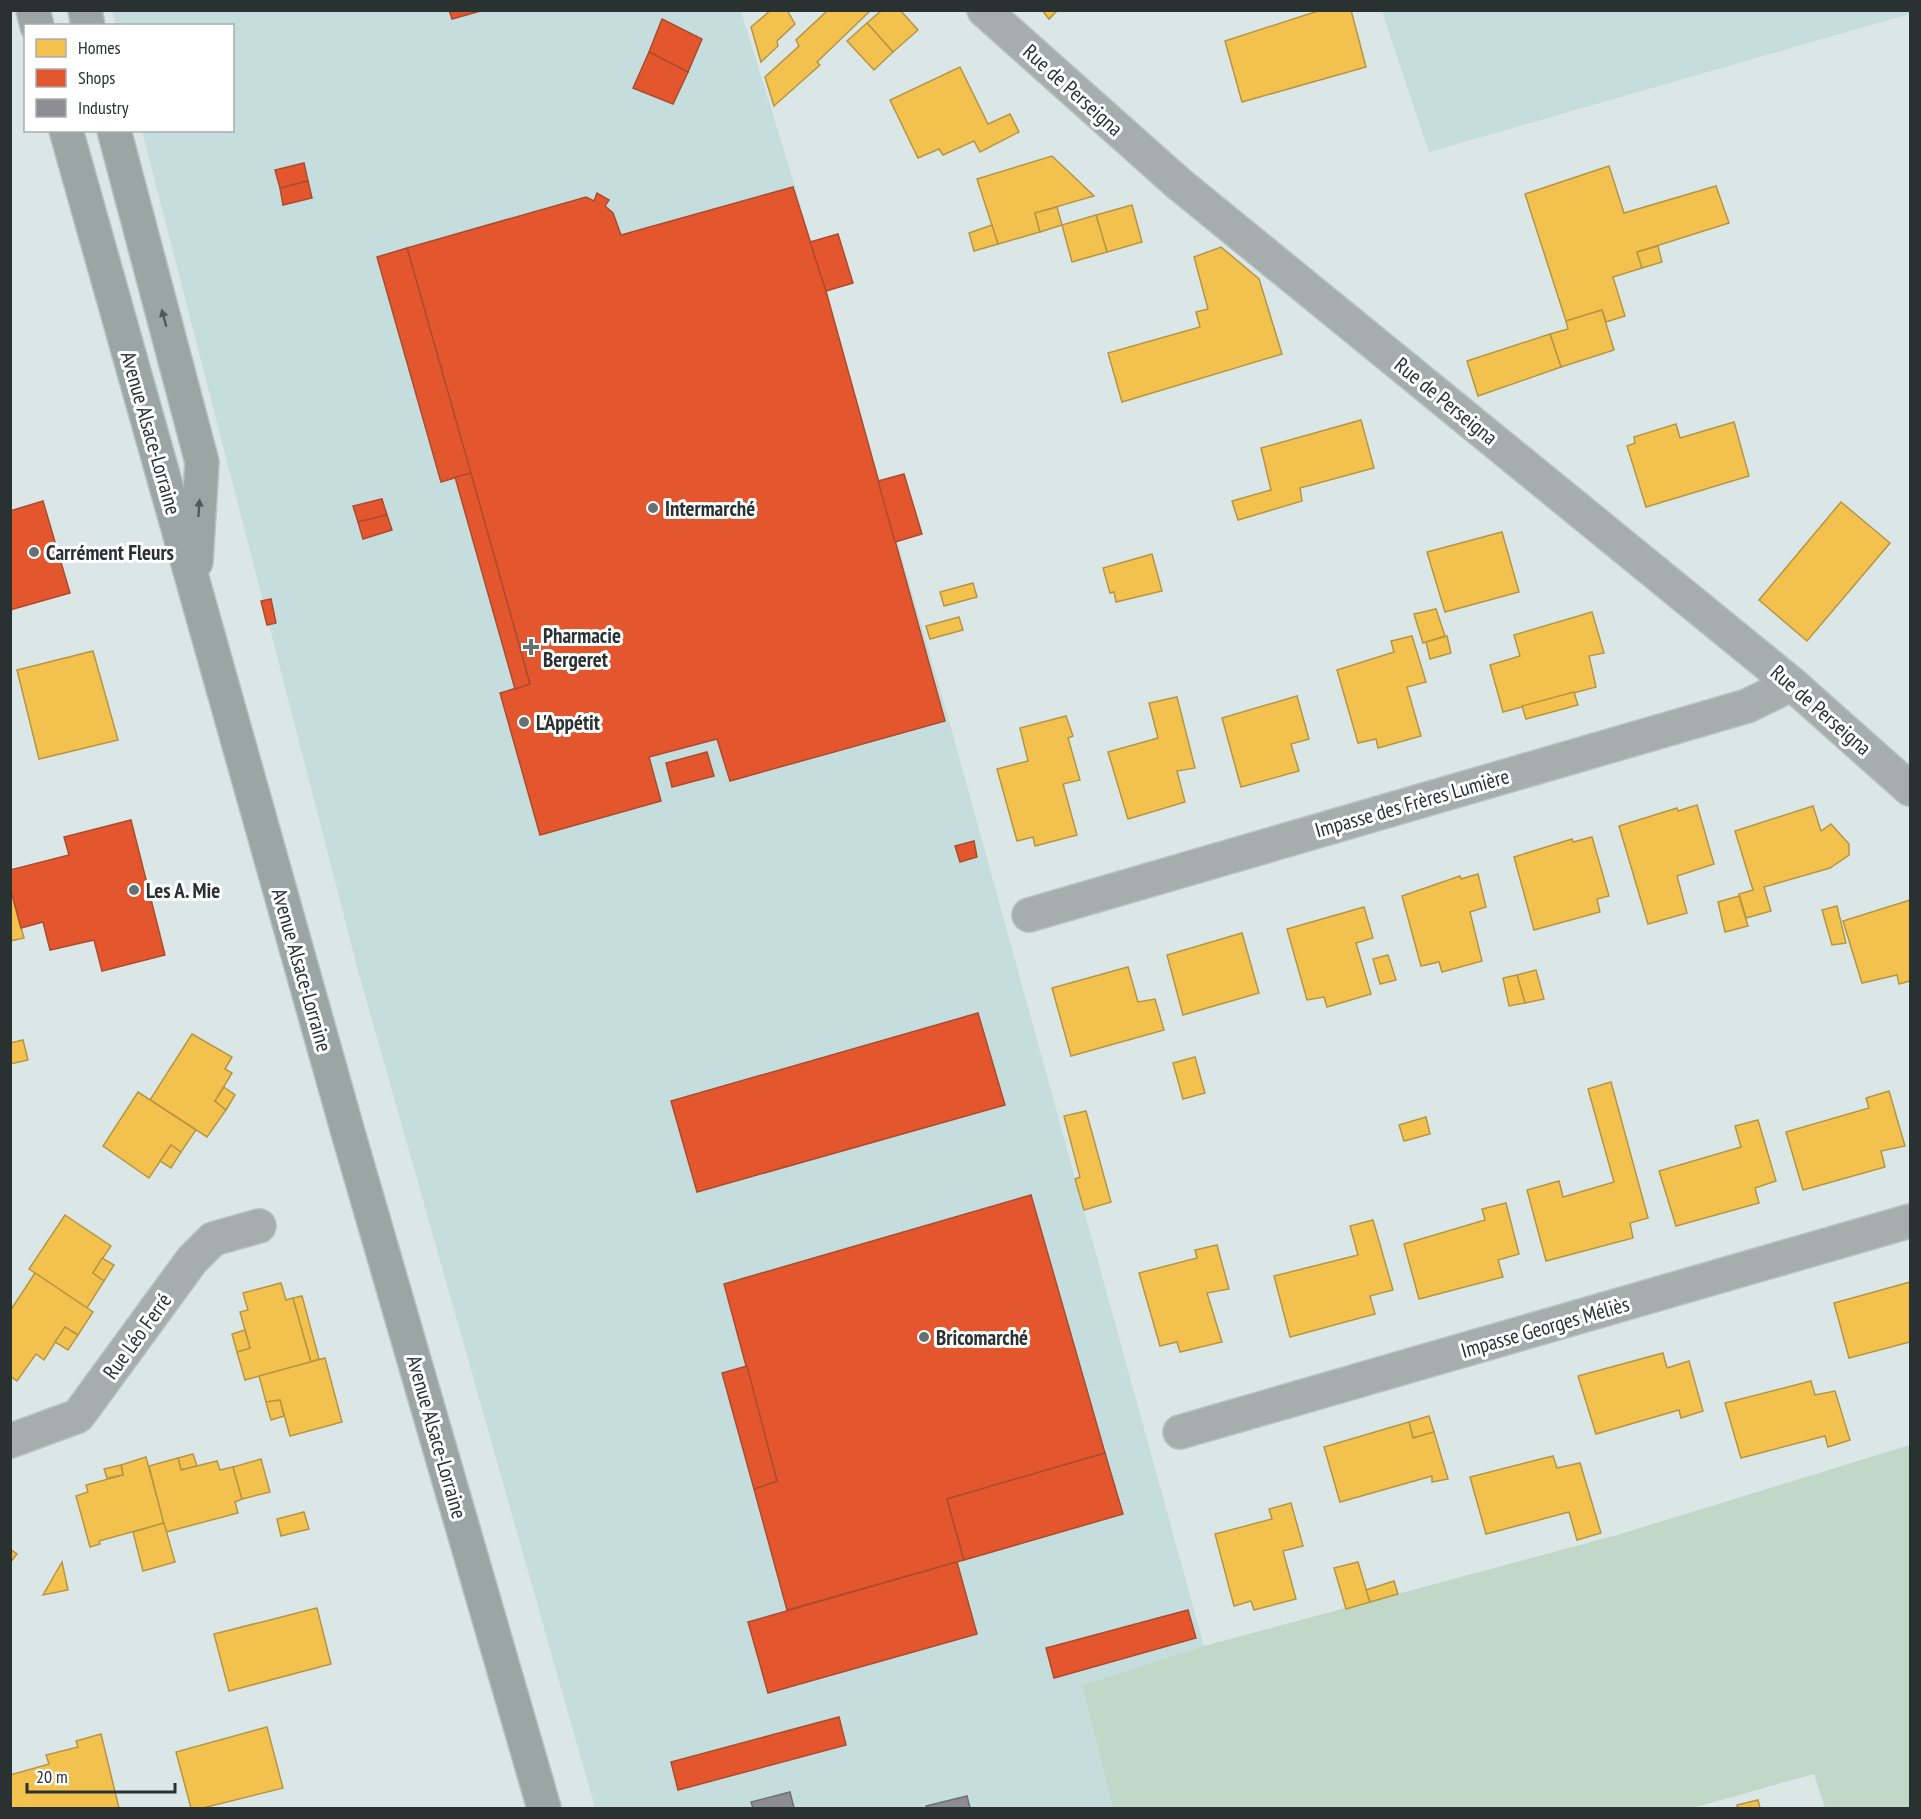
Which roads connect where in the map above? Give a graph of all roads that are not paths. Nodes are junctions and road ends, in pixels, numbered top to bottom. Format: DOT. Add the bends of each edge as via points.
graph roads {
  1 [pos="984,10"];
  2 [pos="67,132"];
  3 [pos="115,132"];
  4 [pos="194,587"];
  5 [pos="1792,684"];
  6 [pos="1911,789"];
  7 [pos="1029,915"];
  8 [pos="1911,1221"];
  9 [pos="259,1226"];
  10 [pos="1180,1432"];
  11 [pos="10,1441"];
  12 [pos="544,1809"];
  1 -- 5 [label="street, Rue de Perseigna" via="1178,183"];
  2 -- 4 [label="main road, Avenue Alsace-Lorraine"];
  4 -- 3 [label="main road, one-way" via="202,462"];
  4 -- 12 [label="main road, Avenue Alsace-Lorraine"];
  5 -- 6 [label="street, Rue de Perseigna"];
  5 -- 7 [label="street, Impasse des Frères Lumière" via="1747,706"];
  8 -- 10 [label="street, Impasse Georges Méliès"];
  9 -- 11 [label="street, Rue Léo Ferré" via="213,1239 192,1260 78,1416"];
}
